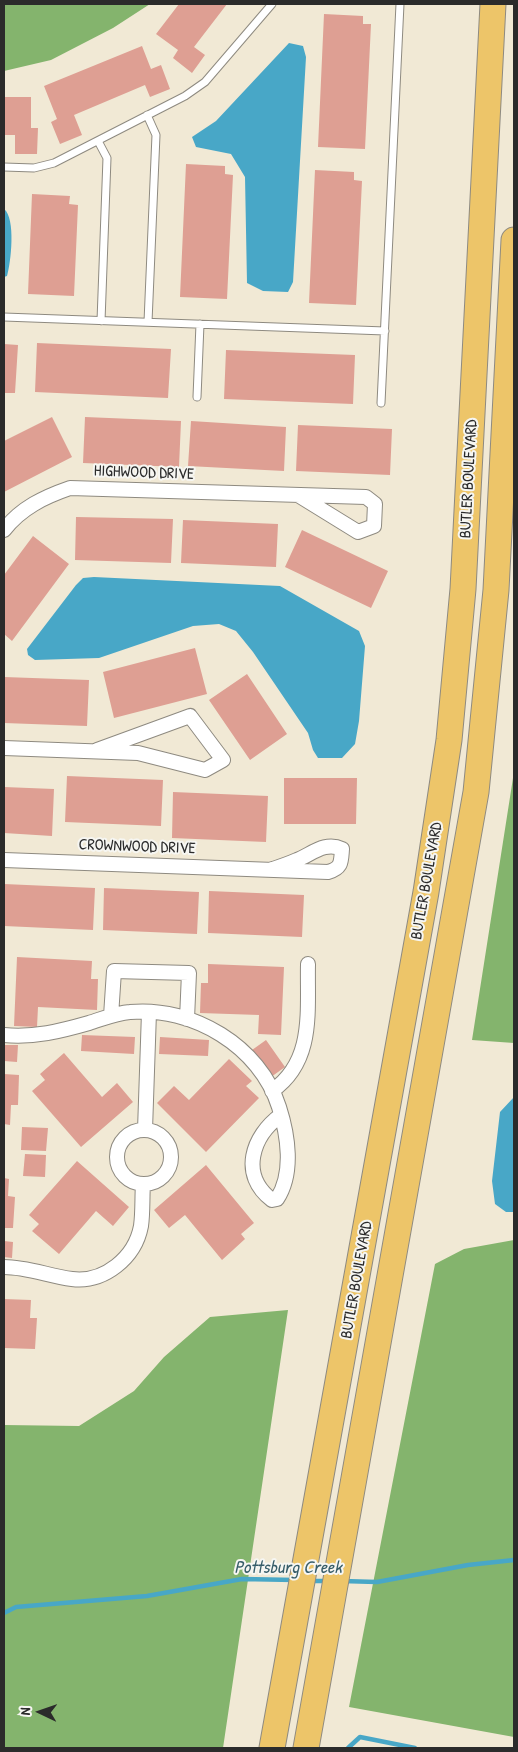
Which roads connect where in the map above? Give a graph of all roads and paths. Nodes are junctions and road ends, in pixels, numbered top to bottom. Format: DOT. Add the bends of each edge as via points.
graph roads {
  1 [pos="272,4"];
  2 [pos="400,4"];
  3 [pos="493,4"];
  4 [pos="147,115"];
  5 [pos="98,141"];
  6 [pos="4,167"];
  7 [pos="514,240"];
  8 [pos="4,317"];
  9 [pos="101,321"];
  10 [pos="148,322"];
  11 [pos="200,324"];
  12 [pos="385,331"];
  13 [pos="197,397"];
  14 [pos="381,402"];
  15 [pos="298,495"];
  16 [pos="4,530"];
  17 [pos="4,748"];
  18 [pos="97,750"];
  19 [pos="4,860"];
  20 [pos="270,870"];
  21 [pos="308,964"];
  22 [pos="149,1012"];
  23 [pos="111,1016"];
  24 [pos="187,1019"];
  25 [pos="4,1035"];
  26 [pos="272,1091"];
  27 [pos="281,1115"];
  28 [pos="145,1130"];
  29 [pos="143,1184"];
  30 [pos="4,1267"];
  31 [pos="272,1748"];
  32 [pos="306,1748"];
  1 -- 4 [label="lane" via="205,82"];
  2 -- 12 [label="lane"];
  3 -- 31 [label="highway, BUTLER BOULEVARD" via="466,537 455,689 432,858"];
  4 -- 5 [label="lane"];
  4 -- 10 [label="lane" via="156,135"];
  5 -- 6 [label="lane" via="54,163 34,168"];
  5 -- 9 [label="lane" via="107,158"];
  7 -- 32 [label="highway, BUTLER BOULEVARD" via="496,590 478,775"];
  8 -- 9 [label="lane"];
  9 -- 10 [label="lane"];
  10 -- 11 [label="lane"];
  11 -- 12 [label="lane"];
  11 -- 13 [label="lane"];
  12 -- 14 [label="lane"];
  15 -- 15 [label="street, HIGHWOOD DRIVE" via="358,532 374,526 375,504 366,497"];
  15 -- 16 [label="street, HIGHWOOD DRIVE" via="70,488 44,497 15,516"];
  17 -- 18 [label="street"];
  18 -- 18 [label="street" via="190,716 223,760 205,770 138,753"];
  19 -- 20 [label="street, CROWNWOOD DRIVE"];
  21 -- 26 [label="street" via="306,1035 302,1053 286,1081"];
  22 -- 23 [label="street"];
  22 -- 24 [label="street"];
  22 -- 28 [label="street"];
  23 -- 24 [label="street" via="114,971 189,973"];
  23 -- 25 [label="street" via="32,1037"];
  24 -- 26 [label="street" via="219,1033 234,1044 248,1057"];
  26 -- 27 [label="street"];
  27 -- 27 [label="street" via="262,1132 255,1144 253,1158 256,1182 272,1200 283,1191 286,1174 287,1138"];
  28 -- 29 [label="street" via="161,1136 171,1158 159,1179"];
  28 -- 29 [label="street" via="128,1135 121,1142 117,1160 126,1176"];
  29 -- 30 [label="street" via="142,1218 137,1237 125,1256 106,1273 74,1279"];
}
